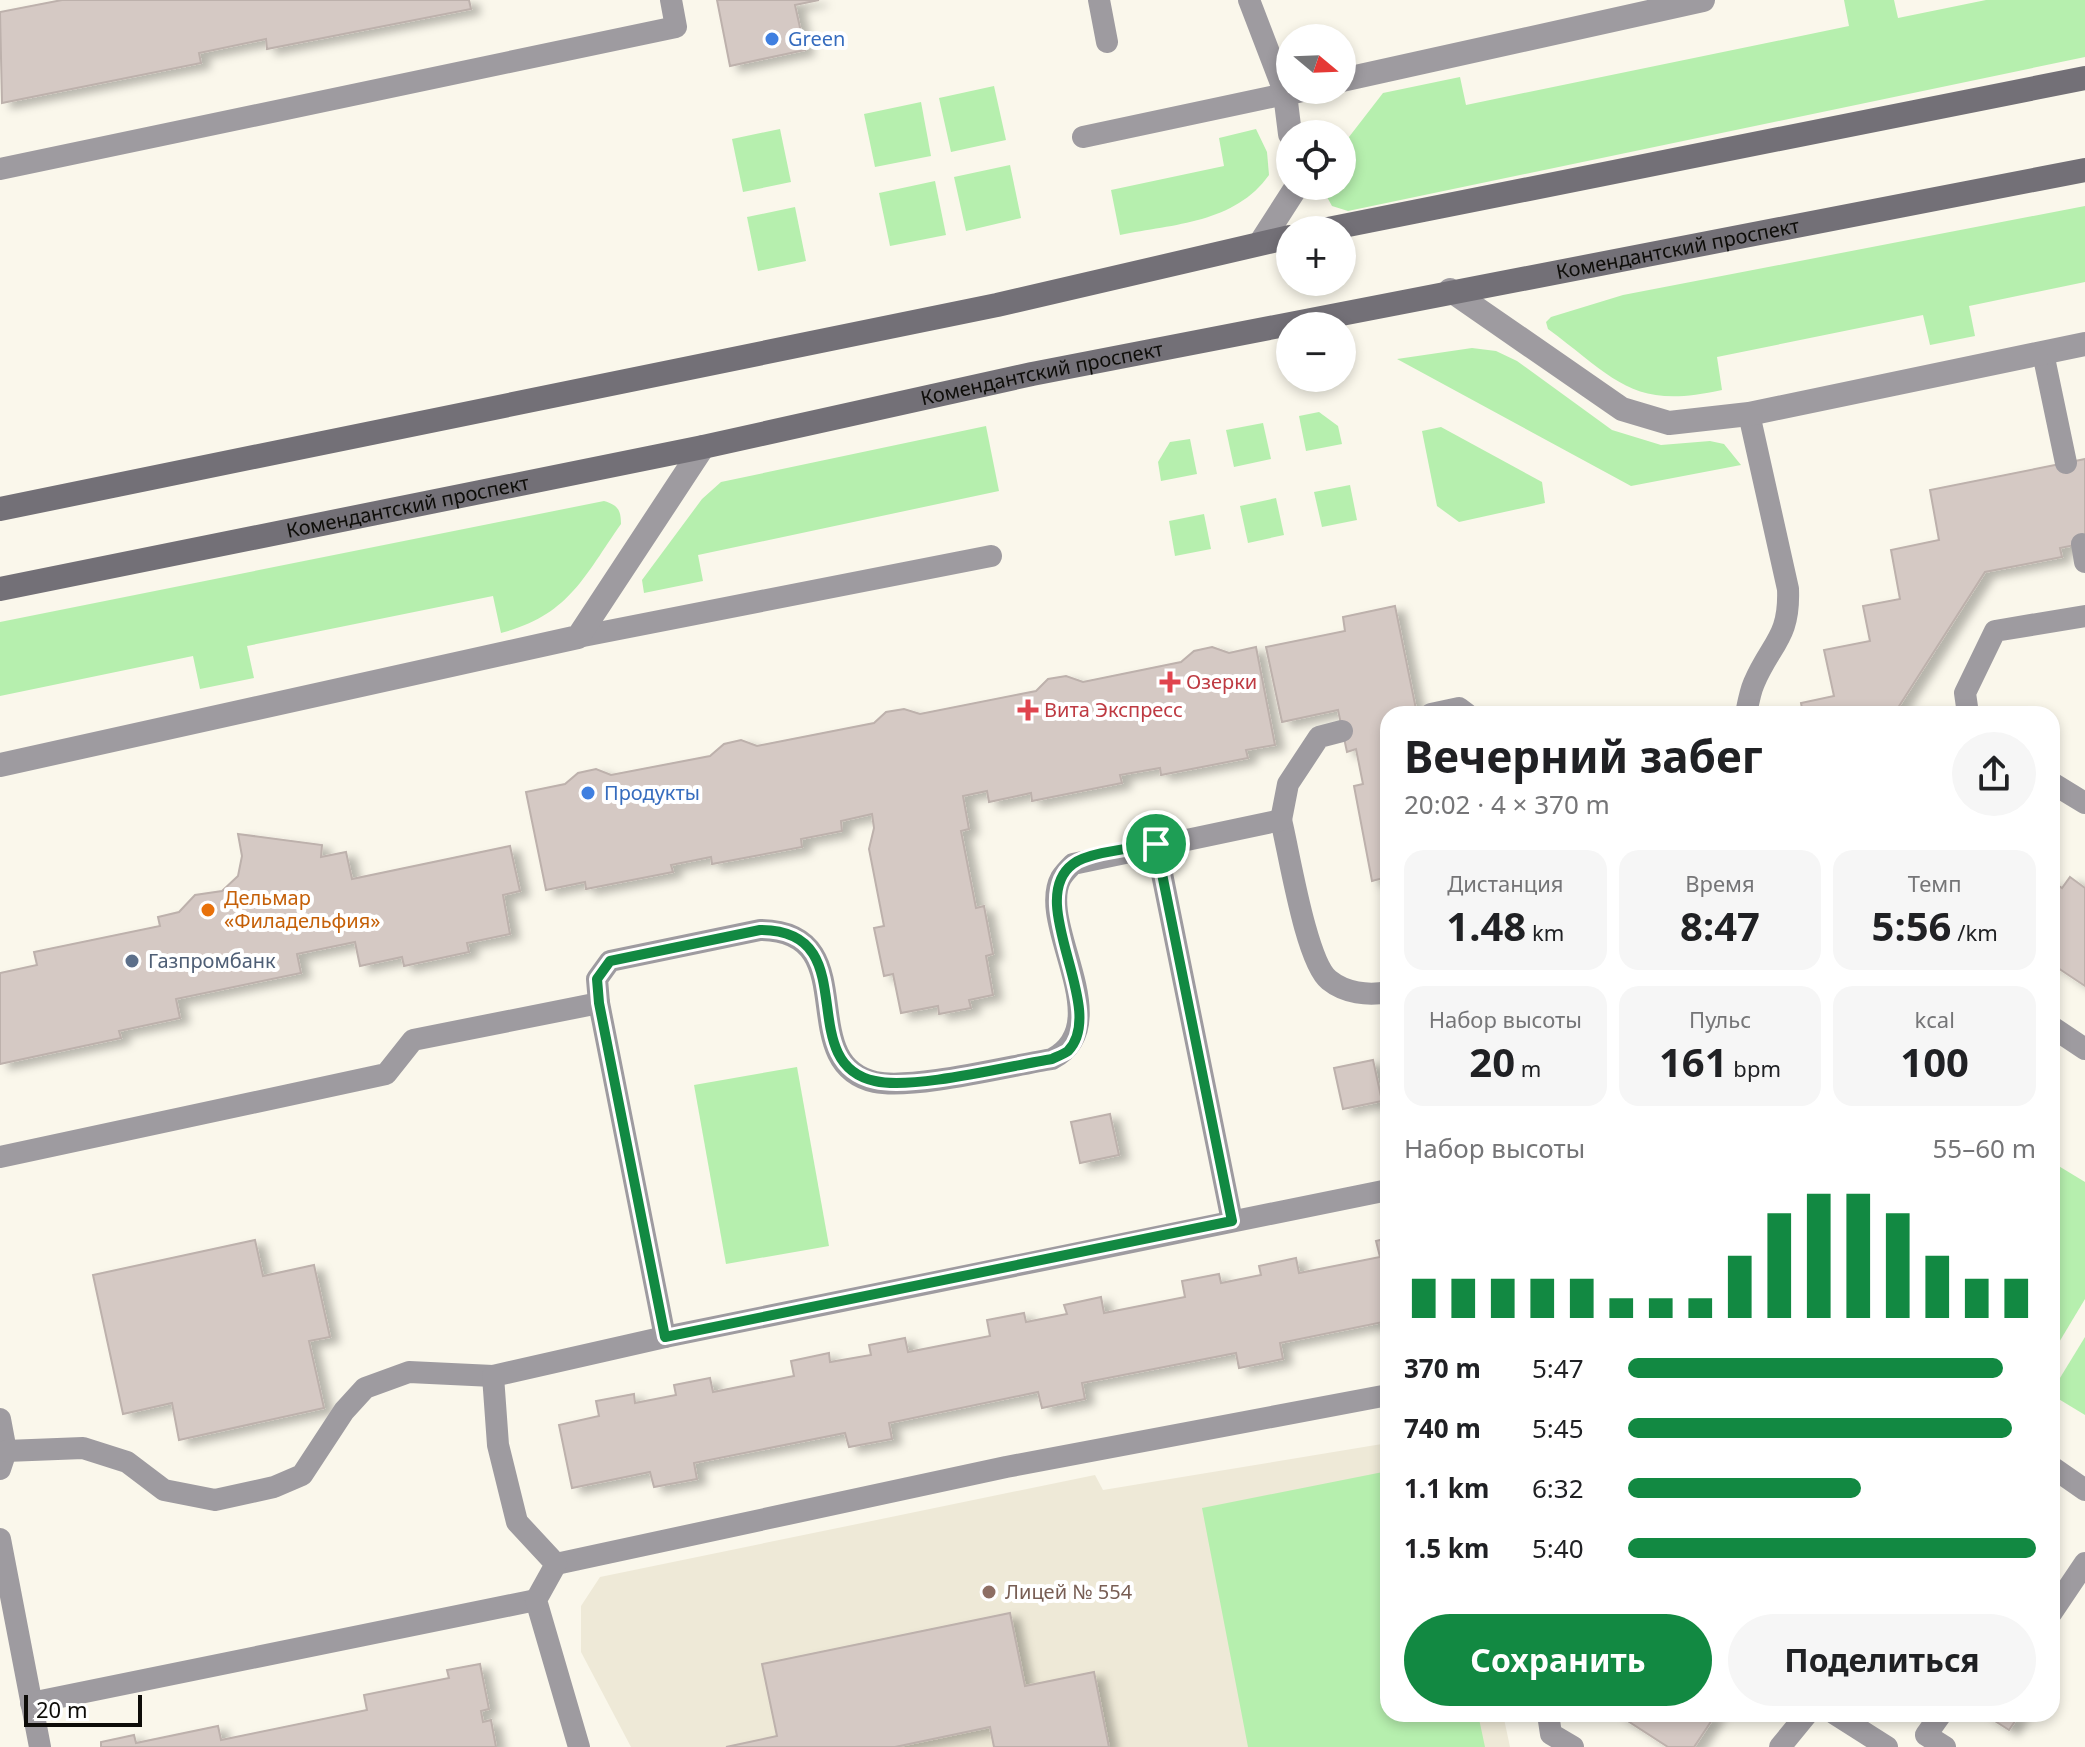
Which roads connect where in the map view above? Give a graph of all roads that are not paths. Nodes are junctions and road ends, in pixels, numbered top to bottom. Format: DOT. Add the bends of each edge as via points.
graph roads {
  1 [pos="671,0"];
  2 [pos="1099,0"];
  3 [pos="1249,0"];
  4 [pos="1703,0"];
  5 [pos="1107,42"];
  6 [pos="1276,56"];
  7 [pos="1356,77"];
  8 [pos="2085,78"];
  9 [pos="1276,96"];
  10 [pos="1083,137"];
  11 [pos="0,169"];
  12 [pos="2085,170"];
  13 [pos="1288,200"];
  14 [pos="1356,223"];
  15 [pos="1276,239"];
  16 [pos="1261,242"];
  17 [pos="1450,290"];
  18 [pos="2085,344"];
  19 [pos="2043,353"];
  20 [pos="1749,414"];
  21 [pos="703,447"];
  22 [pos="2066,463"];
  23 [pos="0,509"];
  24 [pos="991,556"];
  25 [pos="0,589"];
  26 [pos="2085,616"];
  27 [pos="578,637"];
  28 [pos="1748,706"];
  29 [pos="1967,706"];
  30 [pos="1342,731"];
  31 [pos="0,765"];
  32 [pos="2060,788"];
  33 [pos="2085,803"];
  34 [pos="1281,820"];
  35 [pos="1156,844"];
  36 [pos="1380,992"];
  37 [pos="599,1003"];
  38 [pos="2060,1032"];
  39 [pos="2085,1049"];
  40 [pos="0,1157"];
  41 [pos="1380,1192"];
  42 [pos="1232,1221"];
  43 [pos="665,1337"];
  44 [pos="493,1376"];
  45 [pos="1380,1397"];
  46 [pos="0,1419"];
  47 [pos="3,1460"];
  48 [pos="2060,1473"];
  49 [pos="2085,1490"];
  50 [pos="0,1539"];
  51 [pos="2085,1563"];
  52 [pos="556,1564"];
  53 [pos="536,1600"];
  54 [pos="2060,1600"];
  55 [pos="11,1663"];
  56 [pos="31,1703"];
  57 [pos="1549,1722"];
  58 [pos="1800,1722"];
  59 [pos="1848,1722"];
  60 [pos="1938,1722"];
  61 [pos="1930,1743"];
  62 [pos="40,1747"];
  63 [pos="579,1747"];
  64 [pos="1573,1747"];
  65 [pos="1780,1747"];
  66 [pos="1887,1747"];
  1 -- 11 [label="lane" via="676,27"];
  2 -- 5 [label="lane"];
  3 -- 6 [label="lane"];
  4 -- 7 [label="street"];
  8 -- 14 [label="main road"];
  9 -- 10 [label="lane"];
  12 -- 17 [label="main road, Комендантский проспект"];
  13 -- 16 [label="street"];
  15 -- 16 [label="main road"];
  16 -- 23 [label="main road" via="997,305"];
  17 -- 20 [label="street" via="1622,409 1669,423"];
  17 -- 21 [label="main road, Комендантский проспект"];
  18 -- 19 [label="street"];
  19 -- 20 [label="street"];
  19 -- 22 [label="lane"];
  20 -- 28 [label="lane" via="1788,589 1789,615 1754,683"];
  21 -- 25 [label="main road, Комендантский проспект"];
  21 -- 27 [label="street"];
  24 -- 27 [label="lane"];
  26 -- 29 [label="lane" via="1995,631 1965,693"];
  27 -- 31 [label="street"];
  30 -- 34 [label="lane" via="1319,737 1288,784"];
  32 -- 33 [label="lane"];
  34 -- 35 [label="lane"];
  34 -- 36 [label="lane" via="1311,951 1326,979 1349,992"];
  35 -- 37 [label="lane" via="1080,861 1060,880 1057,900 1078,1032 1068,1051 1052,1059 893,1085 849,1072 836,1055 820,965 806,942 782,930 610,961 597,979"];
  35 -- 42 [label="lane"];
  37 -- 40 [label="lane" via="413,1040 386,1074"];
  37 -- 43 [label="lane"];
  38 -- 39 [label="lane"];
  41 -- 42 [label="lane"];
  42 -- 43 [label="lane"];
  43 -- 44 [label="lane"];
  44 -- 47 [label="lane" via="409,1372 365,1388 302,1475 215,1500 164,1490 127,1462 83,1448"];
  44 -- 52 [label="lane" via="498,1445 517,1522"];
  45 -- 52 [label="lane" via="1006,1467"];
  46 -- 47 [label="lane"];
  48 -- 49 [label="lane"];
  50 -- 55 [label="lane"];
  51 -- 54 [label="lane"];
  52 -- 53 [label="lane"];
  53 -- 56 [label="lane"];
  53 -- 63 [label="lane"];
  55 -- 56 [label="lane"];
  56 -- 62 [label="lane"];
  57 -- 64 [label="lane" via="1551,1734"];
  58 -- 65 [label="lane"];
  59 -- 66 [label="lane"];
  60 -- 61 [label="lane"];
}
